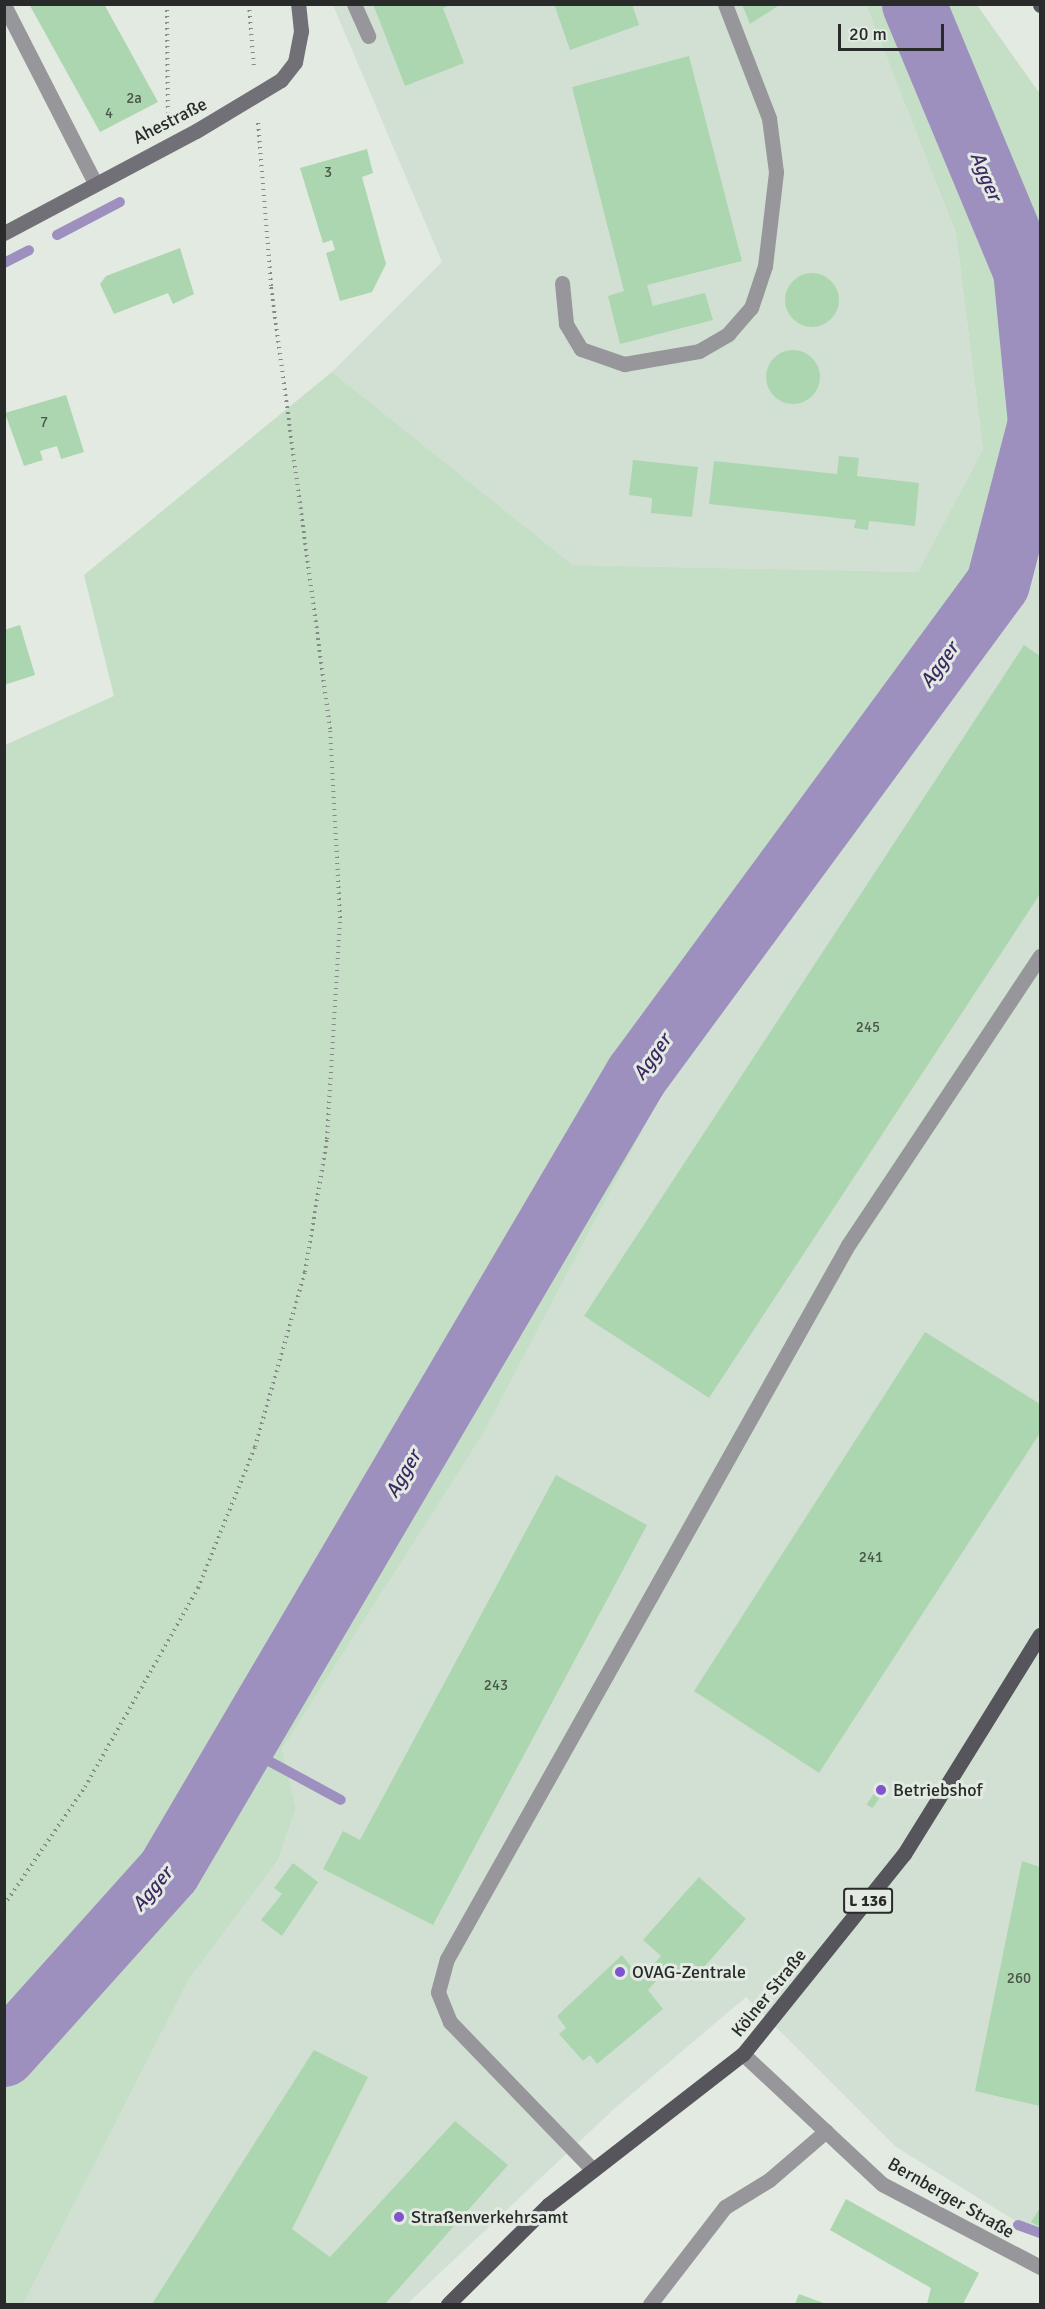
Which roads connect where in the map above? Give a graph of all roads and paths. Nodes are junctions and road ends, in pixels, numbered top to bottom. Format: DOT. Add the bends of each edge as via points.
graph roads {
  1 [pos="167,4"];
  2 [pos="249,4"];
  3 [pos="298,4"];
  4 [pos="354,4"];
  5 [pos="725,4"];
  6 [pos="4,5"];
  7 [pos="368,36"];
  8 [pos="255,75"];
  9 [pos="257,110"];
  10 [pos="168,143"];
  11 [pos="95,183"];
  12 [pos="4,233"];
  13 [pos="562,283"];
  14 [pos="1041,956"];
  15 [pos="1041,1635"];
  16 [pos="4,1905"];
  17 [pos="743,2054"];
  18 [pos="826,2131"];
  19 [pos="593,2169"];
  20 [pos="1041,2267"];
  21 [pos="448,2304"];
  22 [pos="650,2304"];
  1 -- 10 [label="path"];
  2 -- 8 [label="path"];
  3 -- 10 [label="main road, Ahestraße, bridge" via="301,31 295,62 281,81"];
  4 -- 7 [label="street"];
  5 -- 13 [label="street" via="769,118 776,172 767,256 751,308 728,334 699,351 624,364 581,350 566,324"];
  6 -- 11 [label="street"];
  9 -- 16 [label="path" via="272,298 330,729 340,918 327,1139 299,1294 255,1447 198,1588 85,1787"];
  10 -- 11 [label="main road, Ahestraße"];
  11 -- 12 [label="main road, Ahestraße"];
  14 -- 19 [label="street" via="848,1245 447,1959 438,1992 450,2022"];
  15 -- 17 [label="main road, Kölner Straße / L 136" via="904,1854"];
  17 -- 18 [label="street, Bernberger Straße"];
  17 -- 19 [label="main road, Kölner Straße / L 136"];
  18 -- 20 [label="street, Bernberger Straße" via="882,2184"];
  18 -- 22 [label="street" via="769,2180 725,2207"];
  19 -- 21 [label="main road, Kölner Straße / L 136" via="548,2205"];
}
